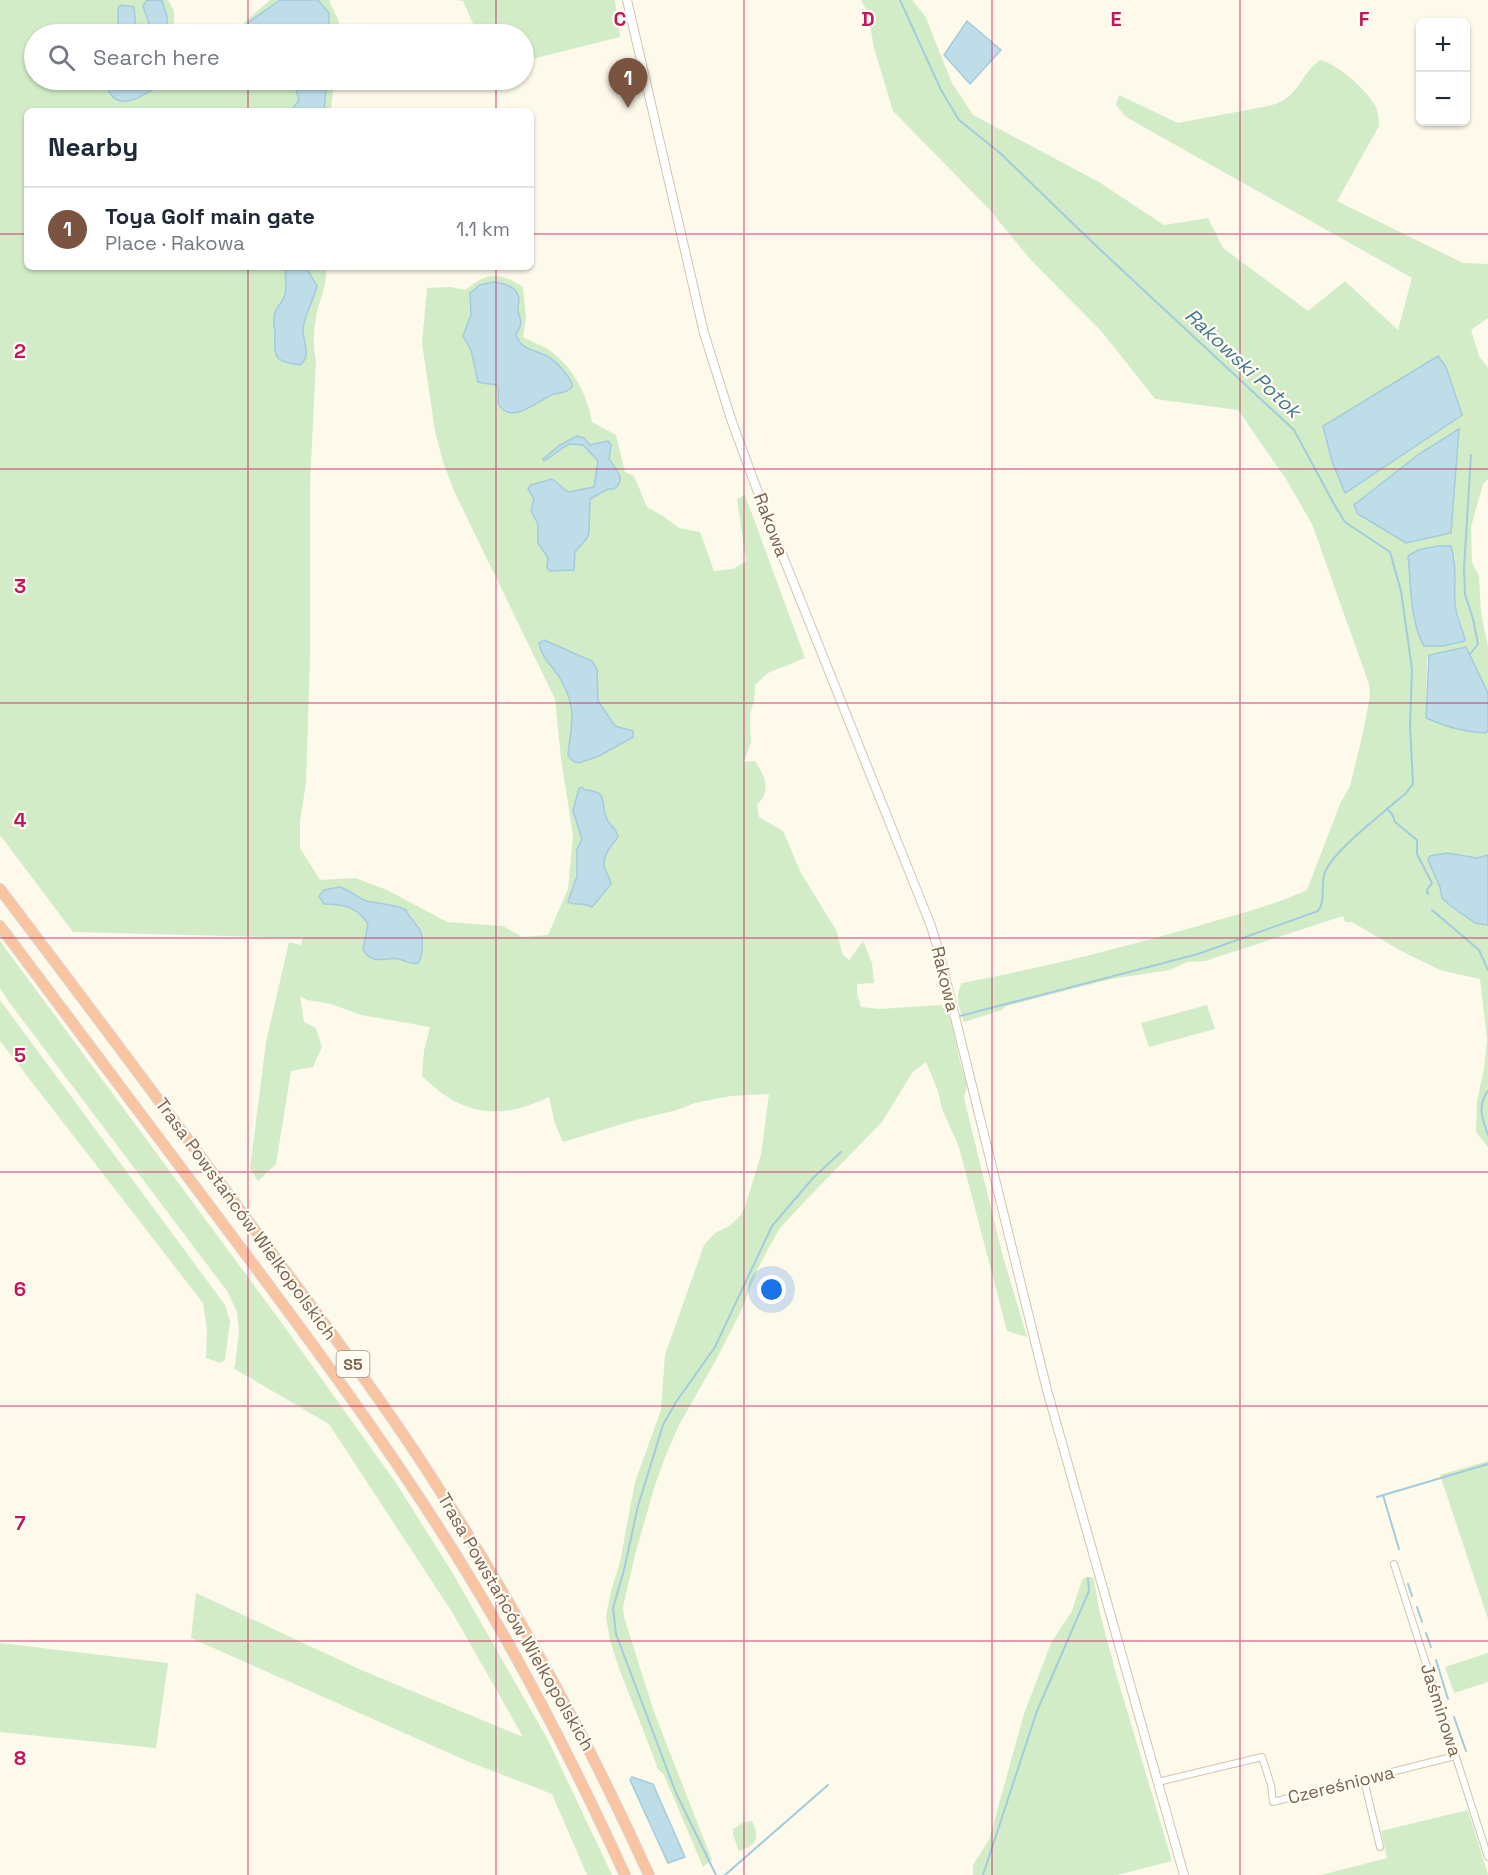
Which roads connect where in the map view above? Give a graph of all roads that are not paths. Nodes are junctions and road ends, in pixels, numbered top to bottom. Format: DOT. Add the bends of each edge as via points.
graph roads {
  1 [pos="627,0"];
  2 [pos="0,889"];
  3 [pos="0,926"];
  4 [pos="1394,1564"];
  5 [pos="1455,1756"];
  6 [pos="1364,1780"];
  7 [pos="1158,1782"];
  8 [pos="1380,1847"];
  9 [pos="1488,1857"];
  10 [pos="625,1875"];
  11 [pos="649,1875"];
  12 [pos="1184,1875"];
  1 -- 7 [label="street, Rakowa" via="704,333 732,422 931,926 1047,1390"];
  2 -- 11 [label="highway, Trasa Powstańców Wielkopolskich / S5" via="296,1285 439,1488 557,1686"];
  3 -- 10 [label="highway, Trasa Powstańców Wielkopolskich / S5" via="292,1316 420,1500 537,1697"];
  4 -- 5 [label="street, Jaśminowa"];
  5 -- 6 [label="street, Czereśniowa"];
  5 -- 9 [label="street, Jaśminowa"];
  6 -- 7 [label="street, Czereśniowa" via="1273,1802 1262,1757"];
  6 -- 8 [label="street"];
  7 -- 12 [label="street, Rakowa"];
}
